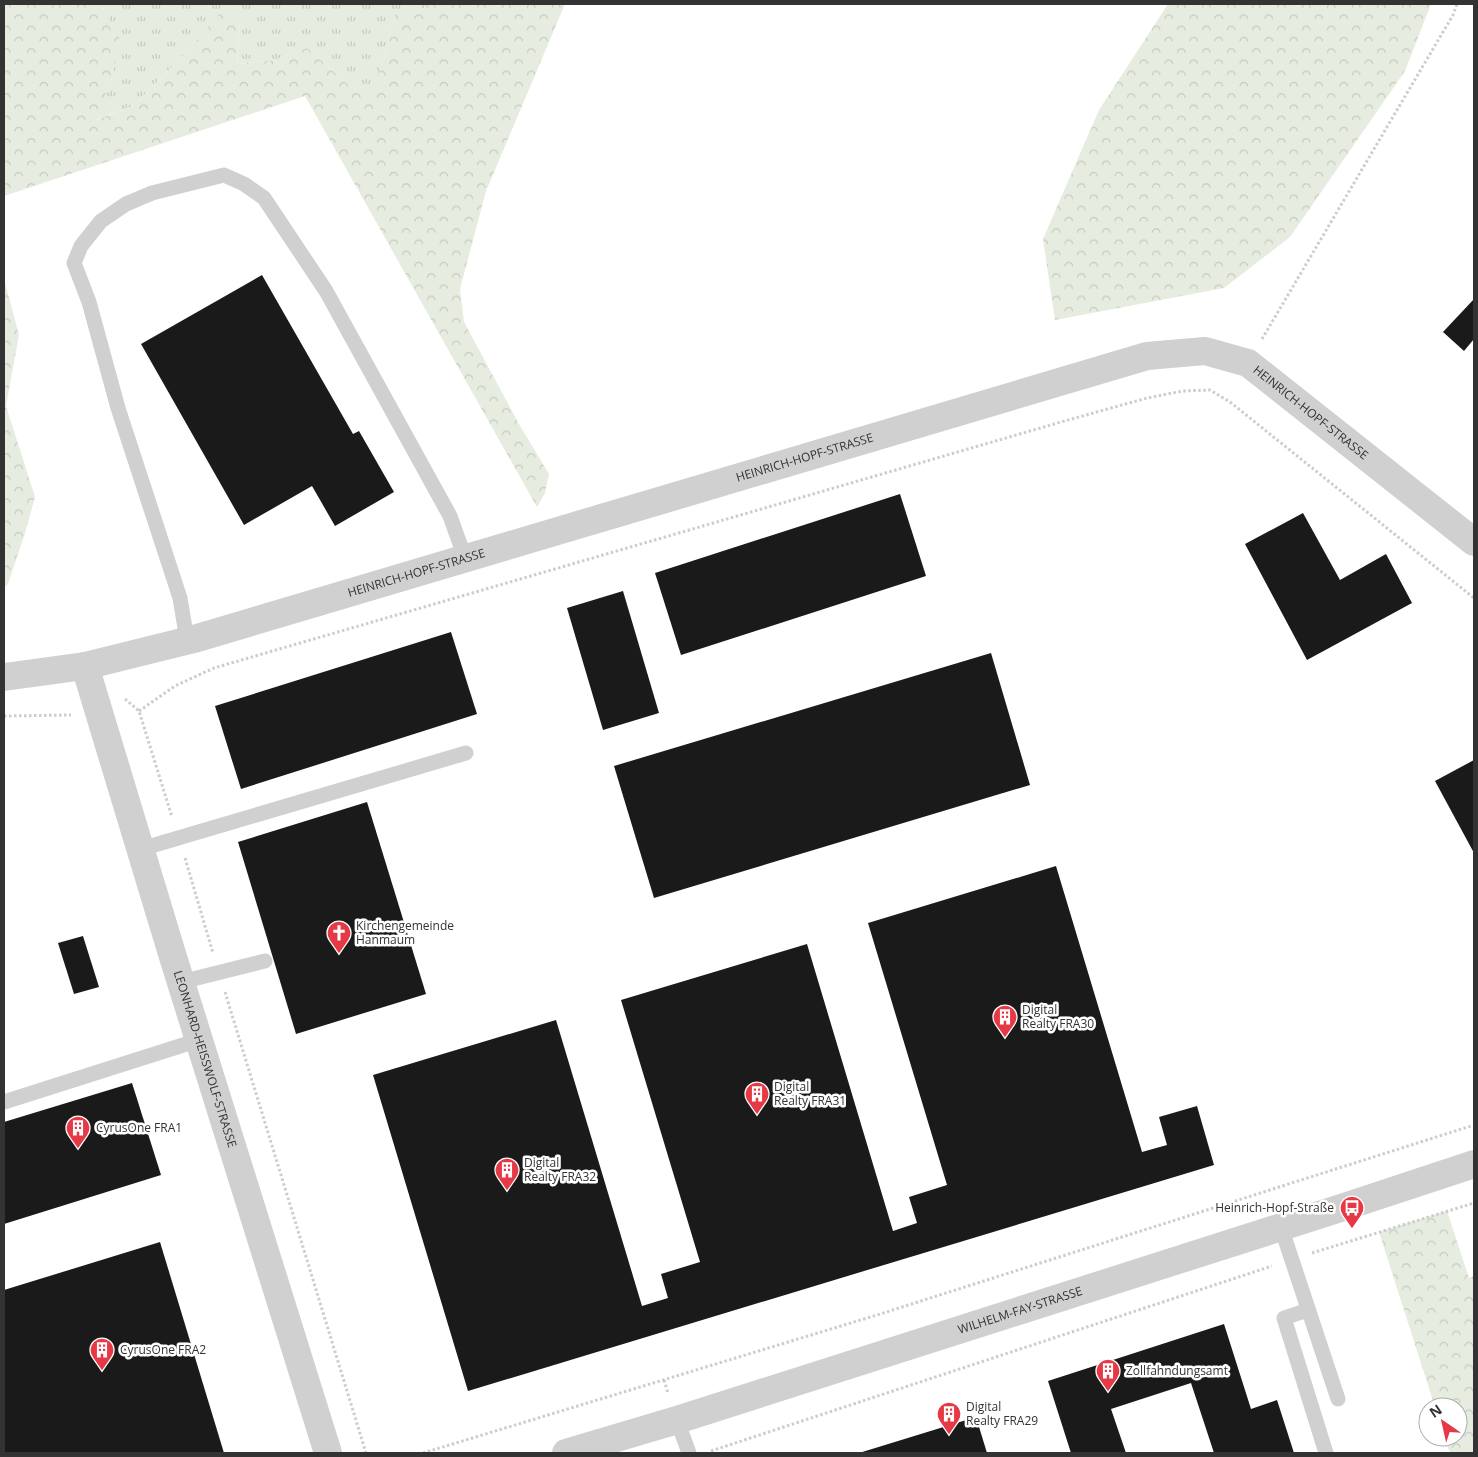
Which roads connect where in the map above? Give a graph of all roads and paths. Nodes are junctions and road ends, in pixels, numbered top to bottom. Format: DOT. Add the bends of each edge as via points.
graph roads {
  1 [pos="1457,4"];
  2 [pos="1248,363"];
  3 [pos="1474,542"];
  4 [pos="465,558"];
  5 [pos="1474,598"];
  6 [pos="187,640"];
  7 [pos="85,666"];
  8 [pos="4,677"];
  9 [pos="109,702"];
  10 [pos="140,711"];
  11 [pos="4,716"];
  12 [pos="466,753"];
  13 [pos="179,839"];
  14 [pos="141,849"];
  15 [pos="265,961"];
  16 [pos="219,972"];
  17 [pos="181,982"];
  18 [pos="199,1040"];
  19 [pos="4,1102"];
  20 [pos="1474,1125"];
  21 [pos="1474,1164"];
  22 [pos="1474,1203"];
  23 [pos="1281,1227"];
  24 [pos="1292,1260"];
  25 [pos="1308,1310"];
  26 [pos="1338,1398"];
  27 [pos="677,1420"];
  28 [pos="328,1453"];
  29 [pos="366,1453"];
  30 [pos="423,1453"];
  31 [pos="566,1453"];
  32 [pos="689,1453"];
  33 [pos="703,1453"];
  34 [pos="1326,1453"];
  1 -- 2 [label="path"];
  2 -- 3 [label="street, HEINRICH-HOPF-STRASSE"];
  2 -- 4 [label="street, HEINRICH-HOPF-STRASSE" via="1205,351 1147,356"];
  4 -- 6 [label="street, HEINRICH-HOPF-STRASSE"];
  4 -- 6 [label="lane" via="450,516 326,291 264,198 224,175 152,193 126,204 102,221 81,246 74,263 89,302 118,408 180,598"];
  5 -- 10 [label="path" via="1230,402 1210,390 1183,390 1062,422 214,668 175,686"];
  6 -- 7 [label="street, HEINRICH-HOPF-STRASSE"];
  7 -- 8 [label="street, HEINRICH-HOPF-STRASSE"];
  7 -- 9 [label="street, LEONHARD-HEISSWOLF-STRASSE"];
  9 -- 10 [label="path"];
  9 -- 11 [label="path" via="80,714"];
  9 -- 14 [label="street, LEONHARD-HEISSWOLF-STRASSE"];
  10 -- 13 [label="path"];
  12 -- 13 [label="lane"];
  13 -- 14 [label="lane"];
  13 -- 16 [label="path"];
  14 -- 17 [label="street, LEONHARD-HEISSWOLF-STRASSE"];
  15 -- 16 [label="lane"];
  16 -- 17 [label="lane"];
  16 -- 29 [label="path"];
  17 -- 18 [label="street, LEONHARD-HEISSWOLF-STRASSE"];
  18 -- 19 [label="lane"];
  18 -- 28 [label="street, LEONHARD-HEISSWOLF-STRASSE"];
  20 -- 30 [label="path" via="877,1315"];
  21 -- 23 [label="street, WILHELM-FAY-STRASSE"];
  22 -- 24 [label="path"];
  23 -- 24 [label="lane"];
  23 -- 27 [label="street, WILHELM-FAY-STRASSE"];
  24 -- 25 [label="lane"];
  24 -- 33 [label="path"];
  25 -- 26 [label="lane"];
  25 -- 34 [label="lane" via="1284,1318"];
  27 -- 31 [label="street, WILHELM-FAY-STRASSE"];
  27 -- 32 [label="lane"];
}
